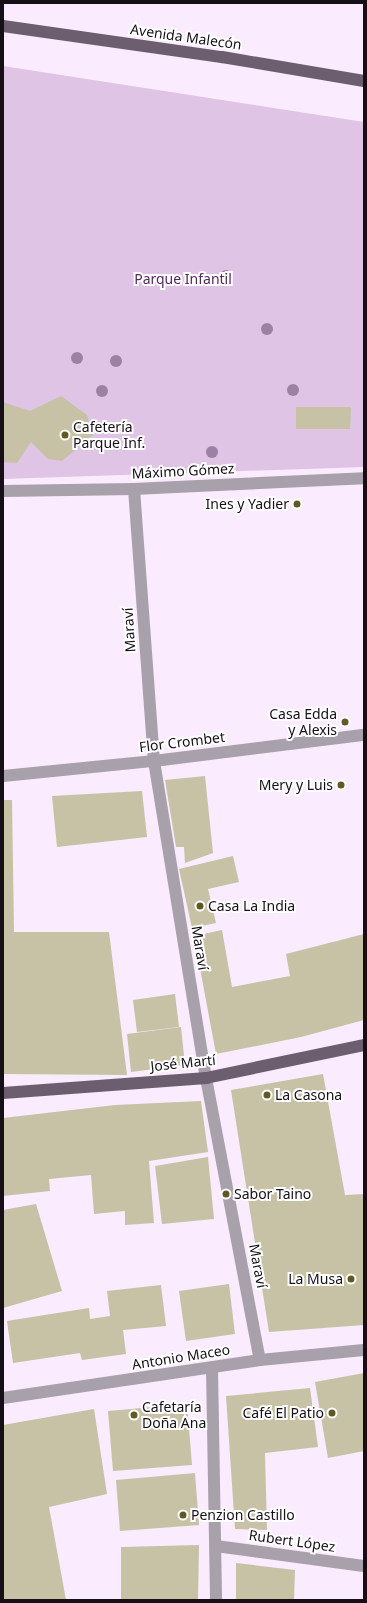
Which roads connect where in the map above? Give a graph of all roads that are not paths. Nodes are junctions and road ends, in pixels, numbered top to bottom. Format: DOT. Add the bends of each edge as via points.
graph roads {
  1 [pos="3,26"];
  2 [pos="364,81"];
  3 [pos="364,478"];
  4 [pos="134,489"];
  5 [pos="3,491"];
  6 [pos="364,735"];
  7 [pos="154,761"];
  8 [pos="3,776"];
  9 [pos="364,1045"];
  10 [pos="206,1078"];
  11 [pos="3,1093"];
  12 [pos="364,1350"];
  13 [pos="260,1360"];
  14 [pos="212,1368"];
  15 [pos="3,1398"];
  16 [pos="216,1546"];
  17 [pos="364,1566"];
  18 [pos="216,1600"];
  1 -- 2 [label="main road, Avenida Malecón" via="222,57"];
  3 -- 4 [label="street, Máximo Gómez"];
  4 -- 5 [label="street, Máximo Gómez"];
  4 -- 7 [label="street, Maraví"];
  6 -- 7 [label="street, Flor Crombet"];
  7 -- 8 [label="street, Flor Crombet"];
  7 -- 10 [label="street, Maraví"];
  9 -- 10 [label="main road, José Martí"];
  10 -- 11 [label="main road, José Martí"];
  10 -- 13 [label="street, Maraví"];
  12 -- 13 [label="street, Antonio Maceo"];
  13 -- 14 [label="street, Antonio Maceo"];
  14 -- 15 [label="street, Antonio Maceo"];
  14 -- 16 [label="street"];
  16 -- 17 [label="street, Rubert López"];
  16 -- 18 [label="street"];
}
